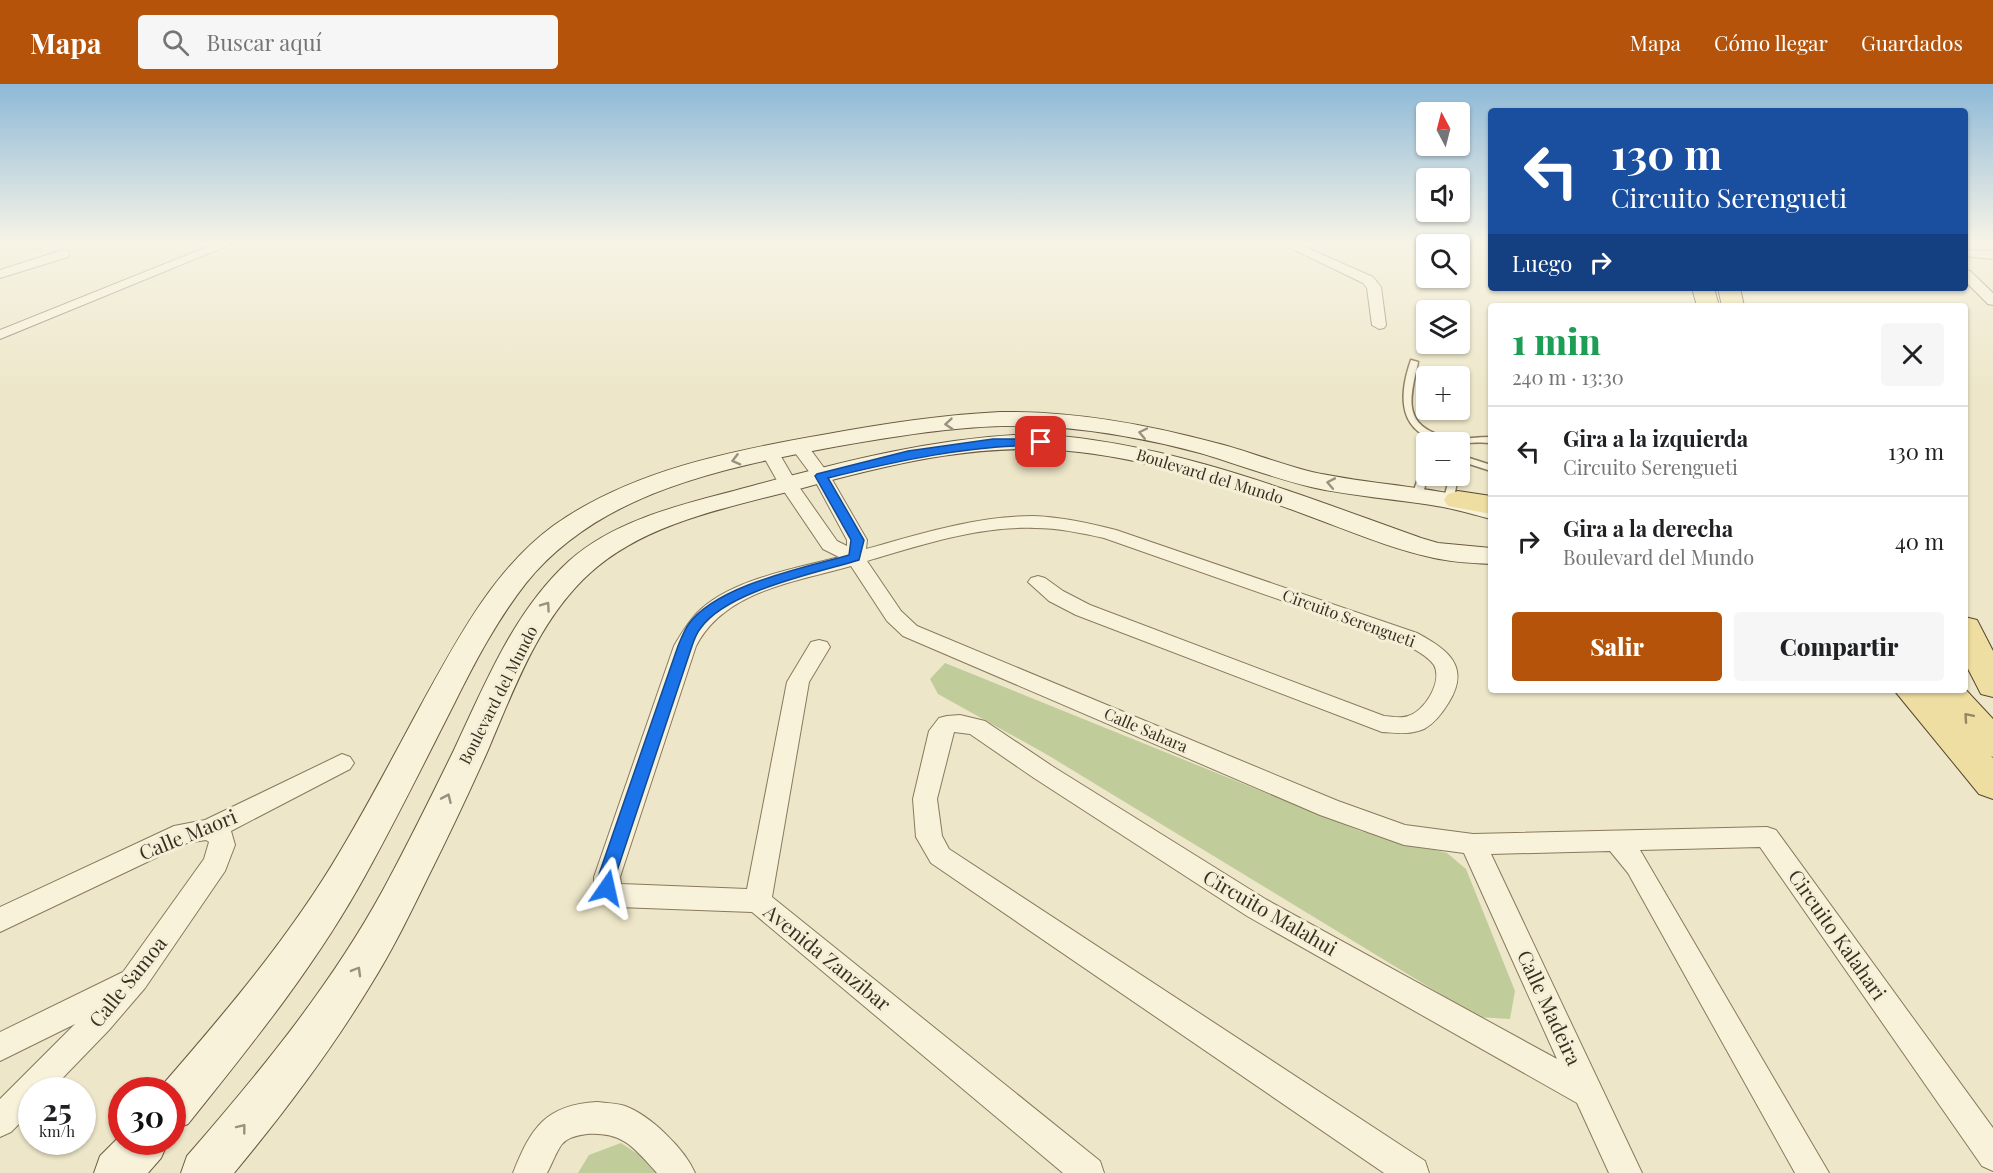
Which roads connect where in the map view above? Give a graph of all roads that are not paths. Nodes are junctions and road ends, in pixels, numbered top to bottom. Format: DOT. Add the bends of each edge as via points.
graph roads {
  1 [pos="71,294"];
  2 [pos="102,294"];
  3 [pos="1375,294"];
  4 [pos="0,322"];
  5 [pos="1379,325"];
  6 [pos="0,335"];
  7 [pos="1414,362"];
  8 [pos="1427,432"];
  9 [pos="1470,440"];
  10 [pos="1488,441"];
  11 [pos="799,446"];
  12 [pos="770,452"];
  13 [pos="1470,461"];
  14 [pos="1488,467"];
  15 [pos="821,476"];
  16 [pos="1416,482"];
  17 [pos="788,484"];
  18 [pos="1439,486"];
  19 [pos="1454,491"];
  20 [pos="1382,493"];
  21 [pos="1488,504"];
  22 [pos="1488,509"];
  23 [pos="844,516"];
  24 [pos="816,523"];
  25 [pos="1369,529"];
  26 [pos="549,543"];
  27 [pos="594,555"];
  28 [pos="1488,556"];
  29 [pos="855,557"];
  30 [pos="1038,582"];
  31 [pos="1968,634"];
  32 [pos="819,647"];
  33 [pos="1993,685"];
  34 [pos="1894,693"];
  35 [pos="1915,693"];
  36 [pos="1947,693"];
  37 [pos="342,763"];
  38 [pos="1986,763"];
  39 [pos="209,830"];
  40 [pos="1617,841"];
  41 [pos="1473,844"];
  42 [pos="758,901"];
  43 [pos="0,920"];
  44 [pos="135,979"];
  45 [pos="0,1047"];
  46 [pos="186,1091"];
  47 [pos="1588,1092"];
  48 [pos="0,1120"];
  49 [pos="133,1155"];
  50 [pos="1993,1155"];
  51 [pos="117,1173"];
  52 [pos="204,1173"];
  53 [pos="529,1173"];
  54 [pos="679,1173"];
  55 [pos="1088,1173"];
  56 [pos="1413,1173"];
  57 [pos="1626,1173"];
  58 [pos="1813,1173"];
  1 -- 4 [label="street"];
  2 -- 6 [label="street"];
  3 -- 5 [label="street"];
  7 -- 8 [label="lane" via="1407,405 1411,421"];
  9 -- 10 [label="lane"];
  11 -- 12 [label="street, Boulevard del Mundo"];
  11 -- 15 [label="street"];
  20 -- 11 [label="street, Boulevard del Mundo, one-way" via="1308,479 1192,443 1050,420 922,426"];
  12 -- 17 [label="street"];
  12 -- 26 [label="street, Boulevard del Mundo, one-way" via="655,484 597,512"];
  13 -- 14 [label="lane"];
  15 -- 17 [label="street, Boulevard del Mundo"];
  15 -- 23 [label="street"];
  15 -- 25 [label="street, Boulevard del Mundo" via="908,454 957,447 1025,441 1075,443 1197,469"];
  16 -- 20 [label="street, Boulevard del Mundo"];
  17 -- 24 [label="street"];
  17 -- 27 [label="street, Boulevard del Mundo" via="660,522"];
  18 -- 19 [label="street, Boulevard del Mundo"];
  19 -- 21 [label="main road"];
  19 -- 22 [label="street, Boulevard del Mundo"];
  20 -- 25 [label="street" via="1366,507"];
  23 -- 24 [label="street"];
  23 -- 29 [label="street" via="858,540"];
  24 -- 29 [label="street" via="830,545"];
  25 -- 28 [label="street, Boulevard del Mundo" via="1438,551"];
  26 -- 27 [label="street"];
  26 -- 46 [label="street, Boulevard del Mundo" via="498,603 462,659 353,864 296,955"];
  52 -- 27 [label="street, Boulevard del Mundo, one-way" via="348,987 428,840 516,654 563,582"];
  29 -- 30 [label="street, Circuito Serengueti" via="936,535 1003,523 1069,525 1109,534 1410,638 1433,651 1445,665 1447,680 1424,717 1414,723 1382,724 1083,610"];
  29 -- 41 [label="street, Calle Sahara" via="894,616 910,631 1373,825 1404,835"];
  29 -- 42 [label="street, Avenida Zanzibar" via="728,598 694,626 607,877 607,888 618,896"];
  31 -- 33 [label="main road"];
  32 -- 42 [label="street" via="798,682"];
  34 -- 38 [label="main road" via="1929,727"];
  35 -- 38 [label="main road"];
  38 -- 36 [label="main road, one-way"];
  37 -- 39 [label="street, Calle Maori"];
  39 -- 43 [label="street, Calle Maori" via="183,833"];
  39 -- 44 [label="street, Calle Samoa" via="221,837 216,863"];
  40 -- 41 [label="street, Circuito Kalahari"];
  40 -- 50 [label="street, Circuito Kalahari" via="1767,837"];
  40 -- 58 [label="street" via="1637,865"];
  41 -- 47 [label="street, Calle Madeira"];
  42 -- 55 [label="street, Avenida Zanzibar"];
  44 -- 45 [label="street"];
  44 -- 48 [label="street, Calle Samoa"];
  47 -- 56 [label="street, Circuito Malahui" via="1257,908 977,727 947,724 941,731 925,799 929,837 940,856"];
  47 -- 57 [label="street, Calle Madeira"];
  49 -- 51 [label="street"];
  53 -- 54 [label="street" via="552,1131 576,1119 597,1118 622,1121 645,1137"];
}
